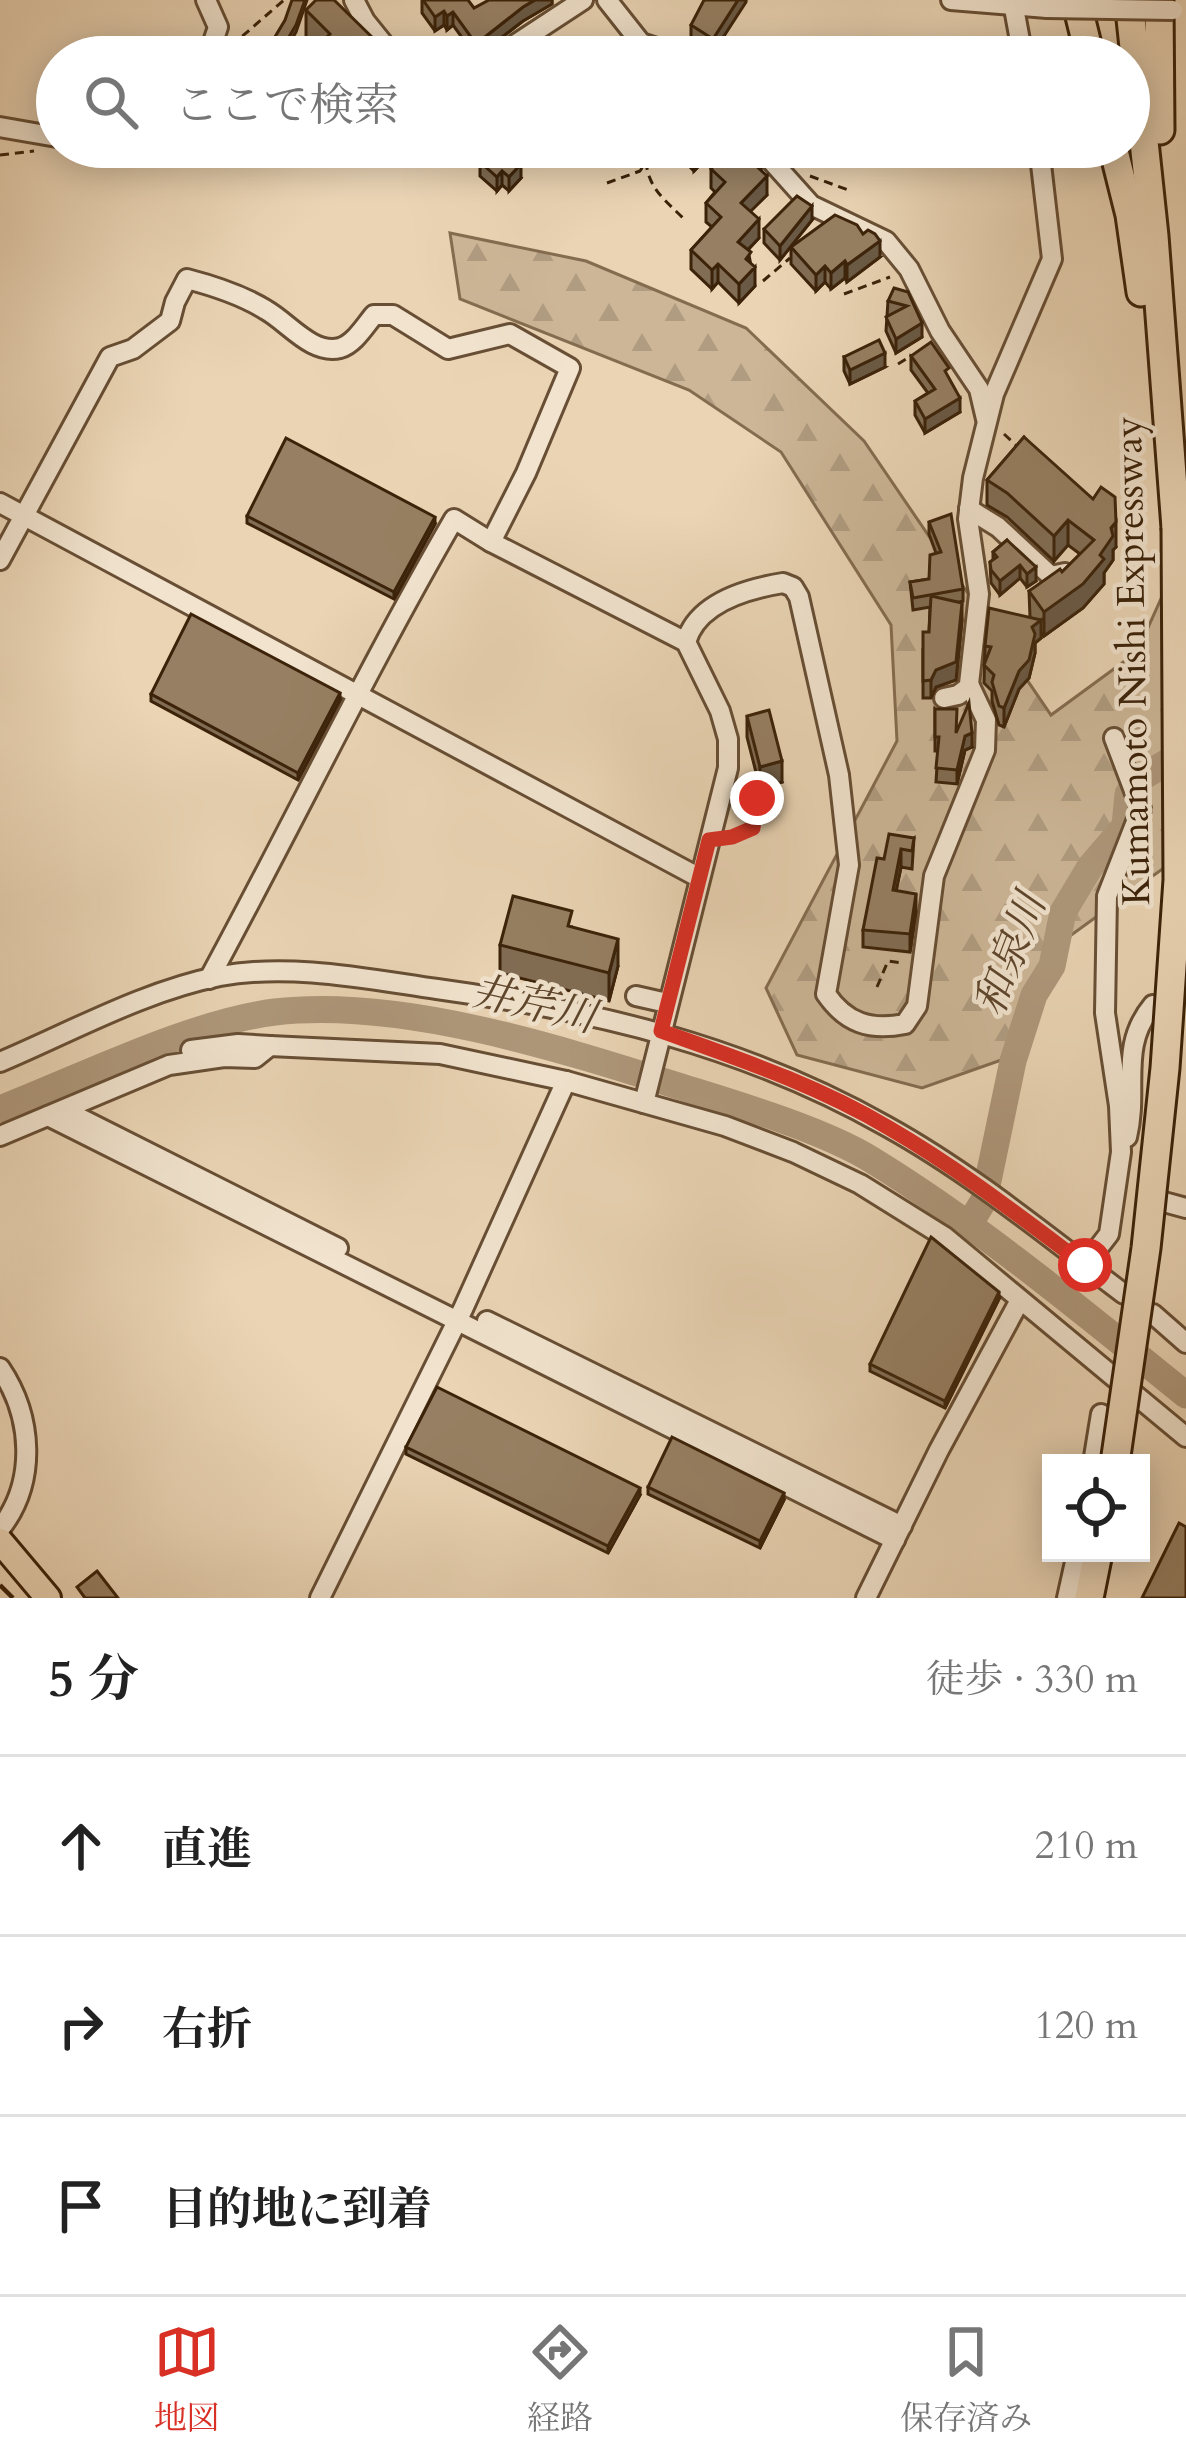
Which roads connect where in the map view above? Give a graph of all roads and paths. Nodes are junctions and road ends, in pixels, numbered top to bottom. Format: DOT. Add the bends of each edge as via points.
graph roads {
  1 [pos="206,0"];
  2 [pos="284,0"];
  3 [pos="354,0"];
  4 [pos="583,0"];
  5 [pos="607,0"];
  6 [pos="951,0"];
  7 [pos="1076,0"];
  8 [pos="1130,0"];
  9 [pos="1173,7"];
  10 [pos="1014,8"];
  11 [pos="217,36"];
  12 [pos="241,36"];
  13 [pos="377,36"];
  14 [pos="528,36"];
  15 [pos="635,36"];
  16 [pos="1019,36"];
  17 [pos="1085,36"];
  18 [pos="1134,36"];
  19 [pos="0,127"];
  20 [pos="36,133"];
  21 [pos="36,151"];
  22 [pos="0,155"];
  23 [pos="642,168"];
  24 [pos="647,168"];
  25 [pos="776,168"];
  26 [pos="1041,168"];
  27 [pos="1118,168"];
  28 [pos="1147,168"];
  29 [pos="779,172"];
  30 [pos="607,183"];
  31 [pos="850,191"];
  32 [pos="683,218"];
  33 [pos="1154,236"];
  34 [pos="802,248"];
  35 [pos="909,269"];
  36 [pos="763,281"];
  37 [pos="844,295"];
  38 [pos="913,355"];
  39 [pos="898,364"];
  40 [pos="987,424"];
  41 [pos="1031,459"];
  42 [pos="0,503"];
  43 [pos="969,509"];
  44 [pos="25,517"];
  45 [pos="1176,528"];
  46 [pos="491,542"];
  47 [pos="0,560"];
  48 [pos="1064,574"];
  49 [pos="686,642"];
  50 [pos="970,686"];
  51 [pos="361,695"];
  52 [pos="944,698"];
  53 [pos="1114,738"];
  54 [pos="728,751"];
  55 [pos="709,840"];
  56 [pos="698,877"];
  57 [pos="922,965"];
  58 [pos="209,980"];
  59 [pos="877,987"];
  60 [pos="636,996"];
  61 [pos="667,1004"];
  62 [pos="1153,1005"];
  63 [pos="658,1041"];
  64 [pos="270,1046"];
  65 [pos="191,1050"];
  66 [pos="0,1062"];
  67 [pos="566,1081"];
  68 [pos="645,1101"];
  69 [pos="56,1113"];
  70 [pos="0,1136"];
  71 [pos="1121,1152"];
  72 [pos="1116,1197"];
  73 [pos="1140,1198"];
  74 [pos="1164,1202"];
  75 [pos="1186,1208"];
  76 [pos="1085,1265"];
  77 [pos="1124,1294"];
  78 [pos="1020,1300"];
  79 [pos="1153,1314"];
  80 [pos="460,1315"];
  81 [pos="1186,1343"];
  82 [pos="0,1368"];
  83 [pos="1101,1414"];
  84 [pos="1186,1437"];
  85 [pos="1095,1454"];
  86 [pos="1116,1454"];
  87 [pos="1,1530"];
  88 [pos="898,1533"];
  89 [pos="1075,1562"];
  90 [pos="1096,1562"];
  91 [pos="47,1598"];
  92 [pos="320,1598"];
  93 [pos="866,1598"];
  94 [pos="1067,1598"];
  95 [pos="1089,1598"];
  1 -- 11 [label="street"];
  2 -- 12 [label="path"];
  3 -- 13 [label="street"];
  4 -- 14 [label="street"];
  5 -- 15 [label="street"];
  6 -- 10 [label="street"];
  7 -- 17 [label="highway"];
  8 -- 18 [label="highway, Kumamoto Nishi Expressway"];
  9 -- 10 [label="street, bridge"];
  9 -- 33 [label="highway"];
  10 -- 16 [label="street"];
  19 -- 20 [label="street"];
  21 -- 22 [label="path"];
  23 -- 30 [label="path"];
  24 -- 32 [label="path" via="656,191"];
  25 -- 29 [label="street"];
  26 -- 40 [label="street" via="1052,259"];
  27 -- 45 [label="highway"];
  28 -- 33 [label="highway, Kumamoto Nishi Expressway"];
  29 -- 31 [label="path"];
  29 -- 35 [label="street" via="825,214 886,241"];
  33 -- 45 [label="highway, Kumamoto Nishi Expressway"];
  34 -- 36 [label="path"];
  35 -- 37 [label="path"];
  35 -- 40 [label="street" via="979,389"];
  38 -- 39 [label="path"];
  40 -- 41 [label="path"];
  40 -- 43 [label="street"];
  42 -- 44 [label="street"];
  43 -- 48 [label="street" via="1052,577"];
  43 -- 50 [label="street" via="979,594"];
  44 -- 46 [label="street" via="110,357 170,322 187,279 267,310 335,350 374,316 393,314 448,349 510,334 570,368"];
  44 -- 47 [label="street"];
  44 -- 51 [label="street"];
  45 -- 86 [label="highway, Kumamoto Nishi Expressway, bridge" via="1178,880 1146,1248"];
  46 -- 49 [label="street"];
  46 -- 51 [label="street" via="454,518"];
  49 -- 54 [label="street" via="720,711"];
  49 -- 57 [label="street" via="706,609 767,586 793,587 834,752 849,866 826,994 851,1022 905,1024"];
  50 -- 52 [label="street"];
  50 -- 57 [label="street" via="986,720 985,750 934,876"];
  51 -- 56 [label="street"];
  51 -- 58 [label="street"];
  53 -- 71 [label="street" via="1141,809 1107,896 1105,1013"];
  54 -- 55 [label="street"];
  54 -- 55 [label="path" via="745,792 757,798 753,828"];
  55 -- 56 [label="street"];
  56 -- 61 [label="street"];
  57 -- 59 [label="path" via="887,961"];
  58 -- 63 [label="street" via="280,970 382,981 545,1005"];
  58 -- 66 [label="street"];
  60 -- 61 [label="street"];
  61 -- 63 [label="street"];
  62 -- 71 [label="street" via="1132,1039 1132,1112"];
  63 -- 68 [label="street"];
  63 -- 76 [label="street" via="783,1074 888,1127"];
  64 -- 65 [label="street"];
  64 -- 67 [label="street" via="440,1054"];
  64 -- 69 [label="street" via="255,1058 170,1065"];
  67 -- 68 [label="street"];
  67 -- 80 [label="street"];
  68 -- 78 [label="street" via="794,1152 860,1184 945,1237"];
  69 -- 70 [label="street"];
  69 -- 80 [label="street"];
  71 -- 72 [label="street"];
  72 -- 73 [label="street"];
  72 -- 76 [label="street" via="1108,1234"];
  74 -- 75 [label="street"];
  76 -- 77 [label="street"];
  78 -- 84 [label="street"];
  78 -- 88 [label="street"];
  79 -- 81 [label="street"];
  80 -- 88 [label="street"];
  80 -- 92 [label="street"];
  82 -- 87 [label="street" via="26,1425 28,1451"];
  83 -- 85 [label="street"];
  87 -- 91 [label="main road"];
  88 -- 93 [label="street"];
  89 -- 94 [label="street"];
  90 -- 95 [label="highway"];
}
